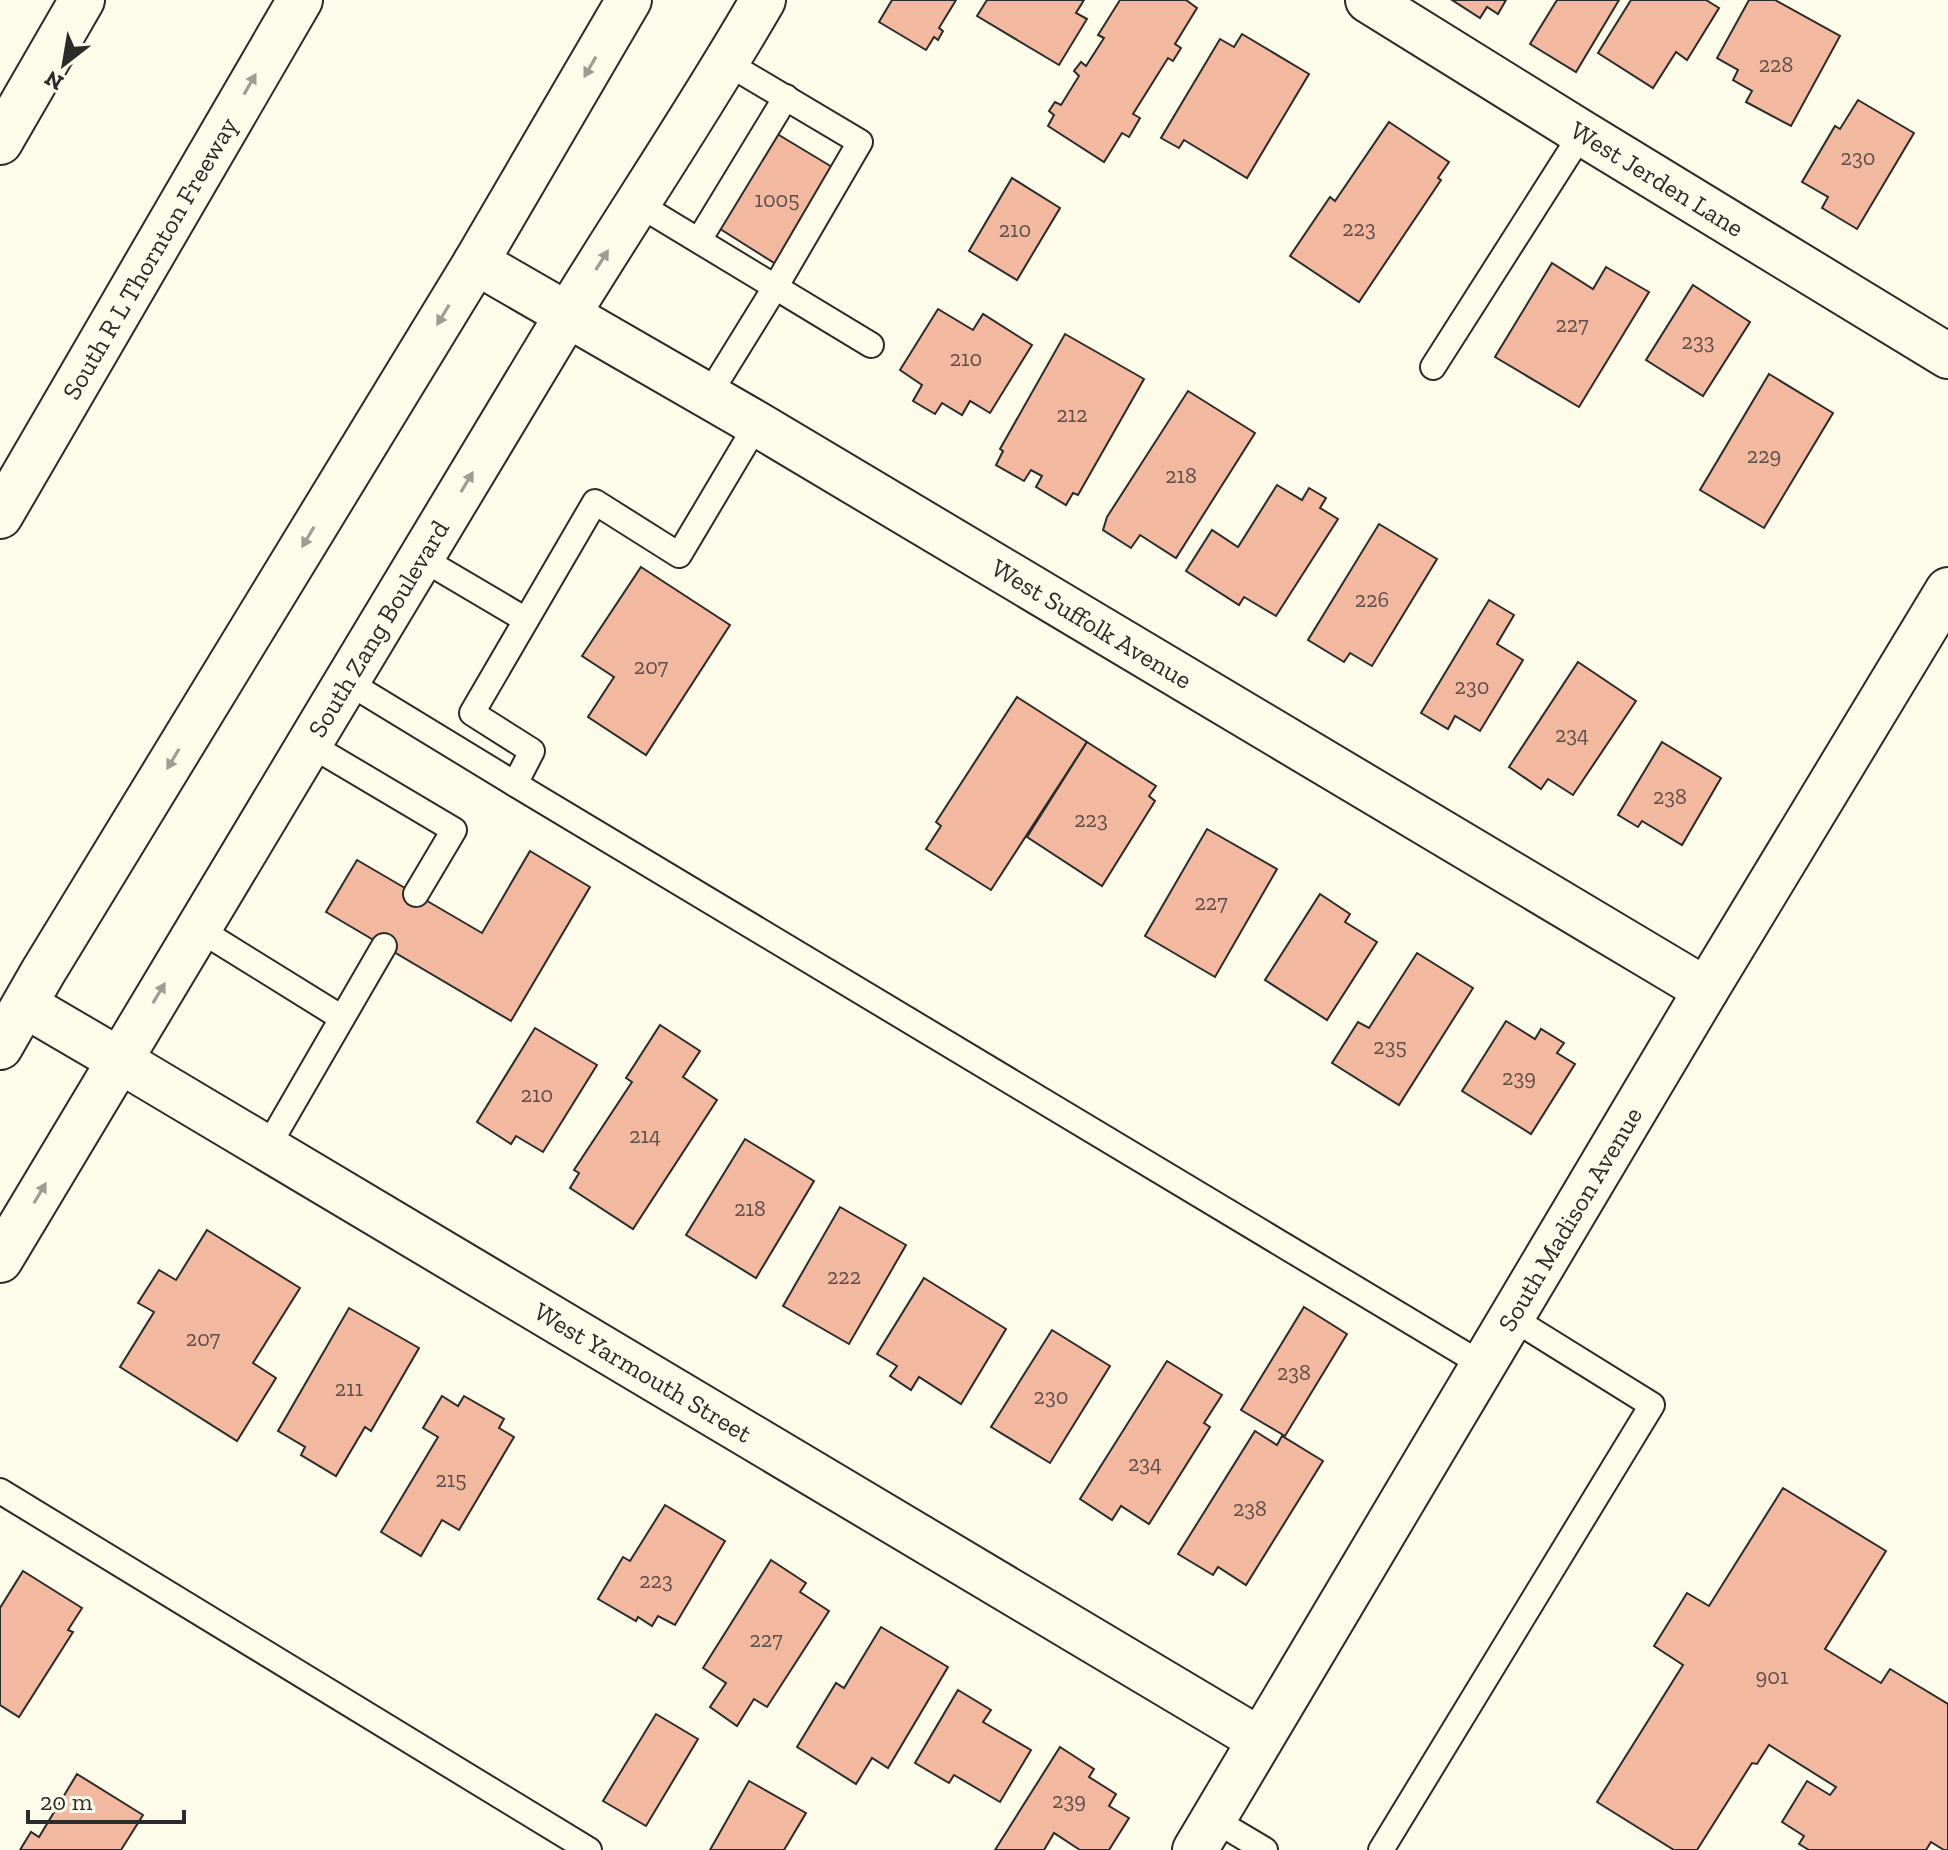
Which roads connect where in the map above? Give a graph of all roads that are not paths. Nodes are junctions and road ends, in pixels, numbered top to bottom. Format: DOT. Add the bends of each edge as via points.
graph roads {
  1 [pos="82,0"];
  2 [pos="300,0"];
  3 [pos="629,0"];
  4 [pos="763,0"];
  5 [pos="1368,0"];
  6 [pos="727,63"];
  7 [pos="786,97"];
  8 [pos="1582,133"];
  9 [pos="0,142"];
  10 [pos="638,204"];
  11 [pos="699,240"];
  12 [pos="476,262"];
  13 [pos="776,286"];
  14 [pos="568,316"];
  15 [pos="871,345"];
  16 [pos="1948,356"];
  17 [pos="1433,367"];
  18 [pos="708,396"];
  19 [pos="757,424"];
  20 [pos="0,516"];
  21 [pos="421,558"];
  22 [pos="1948,590"];
  23 [pos="526,620"];
  24 [pos="346,681"];
  25 [pos="309,744"];
  26 [pos="515,784"];
  27 [pos="416,894"];
  28 [pos="197,928"];
  29 [pos="384,946"];
  30 [pos="1706,990"];
  31 [pos="25,1005"];
  32 [pos="342,1018"];
  33 [pos="0,1047"];
  34 [pos="119,1060"];
  35 [pos="267,1148"];
  36 [pos="0,1260"];
  37 [pos="1512,1318"];
  38 [pos="1483,1365"];
  39 [pos="0,1491"];
  40 [pos="1260,1740"];
  41 [pos="1204,1835"];
  42 [pos="589,1850"];
  43 [pos="1265,1850"];
  44 [pos="1381,1850"];
  1 -- 9 [label="main road"];
  20 -- 2 [label="main road, South R L Thornton Freeway, one-way"];
  3 -- 12 [label="main road, one-way"];
  4 -- 6 [label="main road, South Zang Boulevard"];
  5 -- 8 [label="main road, West Jerden Lane"];
  6 -- 7 [label="lane"];
  6 -- 10 [label="main road, South Zang Boulevard"];
  7 -- 11 [label="lane"];
  7 -- 13 [label="lane" via="860,142"];
  8 -- 16 [label="main road, West Jerden Lane"];
  8 -- 17 [label="lane"];
  10 -- 11 [label="lane"];
  14 -- 10 [label="main road, South Zang Boulevard, one-way"];
  11 -- 13 [label="lane"];
  12 -- 14 [label="main road, West Suffolk Avenue"];
  12 -- 31 [label="main road, one-way"];
  13 -- 15 [label="lane"];
  13 -- 18 [label="lane"];
  14 -- 18 [label="main road, West Suffolk Avenue"];
  21 -- 14 [label="main road, South Zang Boulevard, one-way"];
  18 -- 19 [label="main road, West Suffolk Avenue"];
  19 -- 23 [label="lane" via="679,555 595,502"];
  19 -- 30 [label="main road, West Suffolk Avenue"];
  21 -- 23 [label="lane"];
  21 -- 24 [label="main road, South Zang Boulevard"];
  22 -- 30 [label="main road, South Madison Avenue"];
  23 -- 26 [label="lane" via="472,713 532,751"];
  24 -- 25 [label="main road, South Zang Boulevard"];
  24 -- 26 [label="lane"];
  25 -- 27 [label="lane" via="454,830"];
  25 -- 28 [label="main road, South Zang Boulevard"];
  26 -- 38 [label="lane"];
  28 -- 32 [label="lane"];
  34 -- 28 [label="main road, South Zang Boulevard, one-way"];
  29 -- 32 [label="lane"];
  30 -- 37 [label="main road, South Madison Avenue"];
  31 -- 33 [label="main road"];
  31 -- 34 [label="main road, West Yarmouth Street"];
  32 -- 35 [label="lane"];
  34 -- 35 [label="main road, West Yarmouth Street"];
  36 -- 34 [label="main road, South Zang Boulevard, one-way"];
  35 -- 40 [label="main road, West Yarmouth Street"];
  37 -- 38 [label="main road, South Madison Avenue"];
  37 -- 44 [label="lane" via="1652,1405"];
  38 -- 40 [label="main road, South Madison Avenue"];
  39 -- 42 [label="lane"];
  40 -- 41 [label="main road, South Madison Avenue"];
  41 -- 43 [label="lane"];
}
